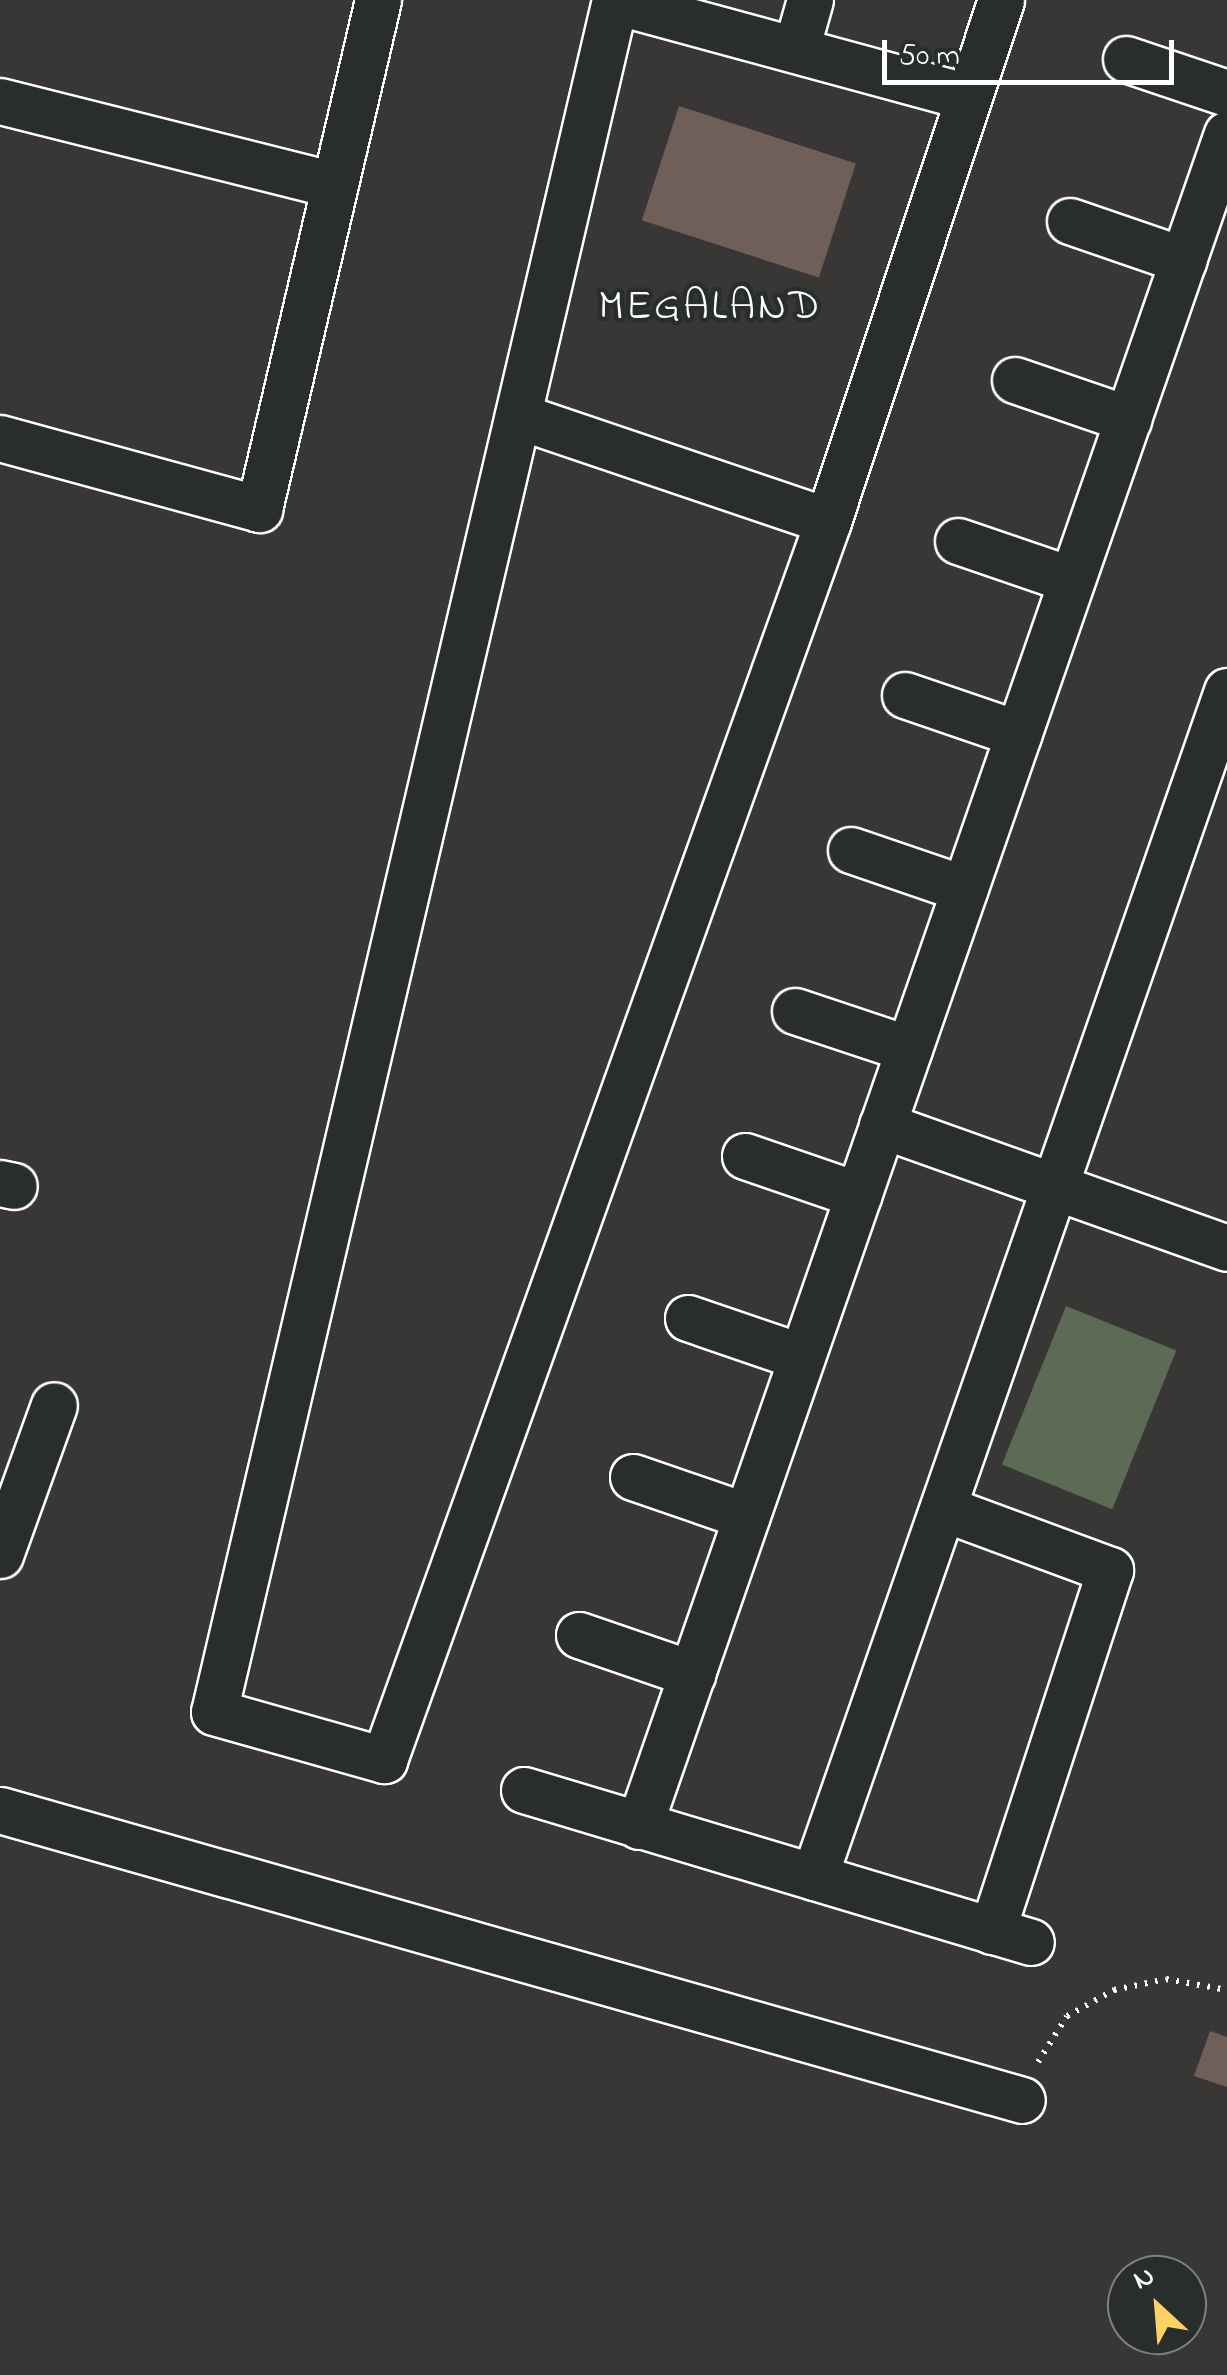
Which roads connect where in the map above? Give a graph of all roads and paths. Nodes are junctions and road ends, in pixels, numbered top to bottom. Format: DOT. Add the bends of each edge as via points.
graph roads {
  1 [pos="378,0"];
  2 [pos="615,0"];
  3 [pos="810,0"];
  4 [pos="1001,0"];
  5 [pos="796,49"];
  6 [pos="1126,58"];
  7 [pos="1227,93"];
  8 [pos="968,97"];
  9 [pos="0,102"];
  10 [pos="1227,134"];
  11 [pos="335,185"];
  12 [pos="1070,221"];
  13 [pos="1183,260"];
  14 [pos="1014,380"];
  15 [pos="518,416"];
  16 [pos="1128,419"];
  17 [pos="0,438"];
  18 [pos="828,521"];
  19 [pos="958,541"];
  20 [pos="1072,580"];
  21 [pos="1227,691"];
  22 [pos="905,695"];
  23 [pos="1018,734"];
  24 [pos="851,850"];
  25 [pos="964,889"];
  26 [pos="795,1010"];
  27 [pos="909,1049"];
  28 [pos="882,1125"];
  29 [pos="744,1156"];
  30 [pos="1060,1188"];
  31 [pos="858,1195"];
  32 [pos="1223,1235"];
  33 [pos="688,1318"];
  34 [pos="802,1357"];
  35 [pos="54,1405"];
  36 [pos="633,1478"];
  37 [pos="948,1510"];
  38 [pos="746,1516"];
  39 [pos="0,1555"];
  40 [pos="579,1635"];
  41 [pos="692,1674"];
  42 [pos="524,1790"];
  43 [pos="0,1810"];
  44 [pos="639,1826"];
  45 [pos="814,1877"];
  46 [pos="1227,1990"];
  47 [pos="1022,2100"];
  1 -- 11 [label="street"];
  2 -- 5 [label="street"];
  2 -- 15 [label="street"];
  3 -- 5 [label="street"];
  4 -- 8 [label="street"];
  5 -- 8 [label="street"];
  6 -- 7 [label="street"];
  8 -- 18 [label="street"];
  9 -- 11 [label="street"];
  10 -- 13 [label="street"];
  11 -- 17 [label="street" via="259,509"];
  12 -- 13 [label="street"];
  13 -- 16 [label="street"];
  14 -- 16 [label="street"];
  15 -- 18 [label="street"];
  15 -- 18 [label="street" via="214,1712 384,1760"];
  16 -- 20 [label="street"];
  19 -- 20 [label="street"];
  20 -- 23 [label="street"];
  21 -- 30 [label="street"];
  22 -- 23 [label="street"];
  23 -- 25 [label="street"];
  24 -- 25 [label="street"];
  25 -- 27 [label="street"];
  26 -- 27 [label="street"];
  27 -- 28 [label="street"];
  28 -- 30 [label="street"];
  28 -- 31 [label="street"];
  29 -- 31 [label="street"];
  30 -- 32 [label="street"];
  30 -- 37 [label="street"];
  31 -- 34 [label="street"];
  33 -- 34 [label="street"];
  34 -- 38 [label="street"];
  35 -- 39 [label="street"];
  36 -- 38 [label="street"];
  37 -- 45 [label="street"];
  37 -- 45 [label="street" via="1110,1570 1012,1936"];
  38 -- 41 [label="street"];
  40 -- 41 [label="street"];
  41 -- 44 [label="street"];
  42 -- 44 [label="street"];
  43 -- 47 [label="street"];
  44 -- 45 [label="street"];
  46 -- 47 [label="path" via="1166,1979 1114,1990 1068,2016"];
}
